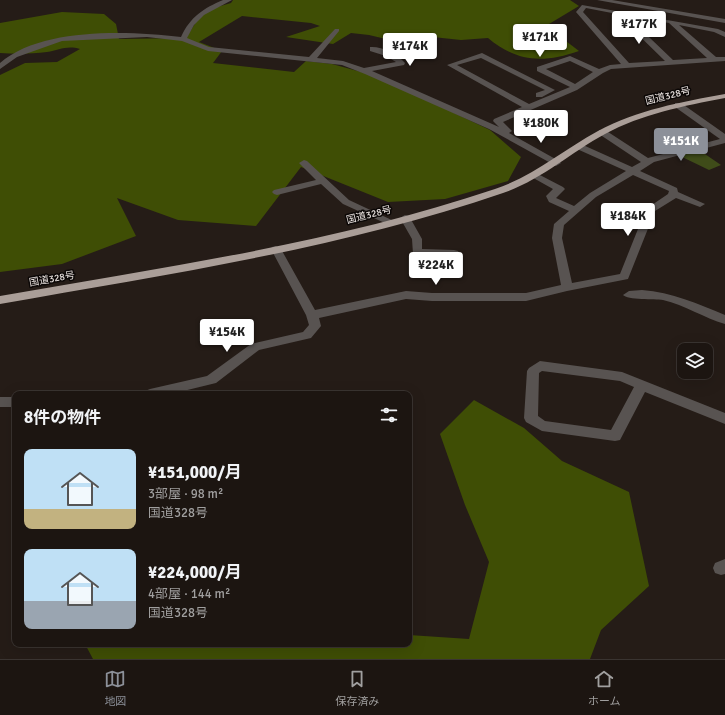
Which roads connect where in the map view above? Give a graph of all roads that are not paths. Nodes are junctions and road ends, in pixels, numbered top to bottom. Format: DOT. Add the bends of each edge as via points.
graph roads {
  1 [pos="229,0"];
  2 [pos="600,0"];
  3 [pos="620,13"];
  4 [pos="725,21"];
  5 [pos="672,22"];
  6 [pos="337,30"];
  7 [pos="725,34"];
  8 [pos="182,39"];
  9 [pos="373,49"];
  10 [pos="312,59"];
  11 [pos="725,59"];
  12 [pos="714,60"];
  13 [pos="671,63"];
  14 [pos="627,66"];
  15 [pos="0,67"];
  16 [pos="364,70"];
  17 [pos="599,72"];
  18 [pos="576,87"];
  19 [pos="724,98"];
  20 [pos="520,102"];
  21 [pos="678,105"];
  22 [pos="528,107"];
  23 [pos="602,132"];
  24 [pos="725,139"];
  25 [pos="517,141"];
  26 [pos="580,147"];
  27 [pos="648,162"];
  28 [pos="556,163"];
  29 [pos="304,164"];
  30 [pos="632,170"];
  31 [pos="533,175"];
  32 [pos="323,181"];
  33 [pos="277,192"];
  34 [pos="673,193"];
  35 [pos="700,204"];
  36 [pos="576,210"];
  37 [pos="405,218"];
  38 [pos="391,222"];
  39 [pos="276,249"];
  40 [pos="454,253"];
  41 [pos="567,287"];
  42 [pos="629,295"];
  43 [pos="0,300"];
  44 [pos="312,315"];
  45 [pos="725,320"];
  46 [pos="642,385"];
  47 [pos="163,391"];
  48 [pos="0,402"];
  49 [pos="12,402"];
  50 [pos="725,419"];
  1 -- 8 [label="street" via="206,9 186,30"];
  2 -- 4 [label="street"];
  3 -- 5 [label="street"];
  3 -- 13 [label="street"];
  3 -- 14 [label="street" via="584,6 579,12"];
  5 -- 7 [label="street"];
  5 -- 12 [label="street"];
  6 -- 10 [label="street"];
  8 -- 10 [label="street" via="208,49"];
  8 -- 15 [label="street" via="147,36 72,38 48,43 14,56"];
  9 -- 16 [label="street" via="401,63"];
  10 -- 16 [label="street" via="343,63"];
  11 -- 12 [label="street"];
  12 -- 13 [label="street"];
  13 -- 14 [label="street"];
  14 -- 17 [label="street" via="610,67"];
  16 -- 25 [label="street" via="475,119"];
  17 -- 18 [label="street"];
  17 -- 18 [label="street" via="570,58 540,69"];
  18 -- 22 [label="street"];
  19 -- 21 [label="highway, 国道328号"];
  20 -- 20 [label="street" via="472,76 451,65 482,55 551,90"];
  20 -- 22 [label="street"];
  21 -- 23 [label="highway, 国道328号" via="628,120"];
  21 -- 24 [label="street"];
  22 -- 25 [label="street" via="497,121"];
  23 -- 26 [label="highway, 国道328号"];
  23 -- 27 [label="street"];
  24 -- 27 [label="street"];
  25 -- 28 [label="street"];
  26 -- 28 [label="highway, 国道328号"];
  26 -- 30 [label="street"];
  27 -- 30 [label="street"];
  28 -- 31 [label="highway, 国道328号"];
  29 -- 32 [label="street"];
  30 -- 34 [label="street" via="674,190"];
  30 -- 36 [label="street" via="593,195"];
  31 -- 36 [label="street" via="560,189 551,196 552,200"];
  31 -- 37 [label="highway, 国道328号" via="501,190"];
  32 -- 33 [label="street"];
  32 -- 38 [label="street" via="346,202"];
  34 -- 35 [label="street"];
  34 -- 41 [label="street" via="651,209 624,276"];
  36 -- 41 [label="street" via="559,224 557,238"];
  37 -- 38 [label="highway, 国道328号"];
  37 -- 40 [label="street" via="417,239 417,252"];
  38 -- 39 [label="highway, 国道328号"];
  39 -- 43 [label="highway, 国道328号"];
  39 -- 44 [label="street"];
  41 -- 44 [label="street" via="526,297 406,295"];
  42 -- 45 [label="street" via="642,293 673,298"];
  44 -- 47 [label="street" via="315,326 307,335 255,347 211,380"];
  46 -- 46 [label="street" via="622,377 540,366 533,371 531,418 542,426 615,436"];
  46 -- 50 [label="street"];
  48 -- 49 [label="street"];
}
